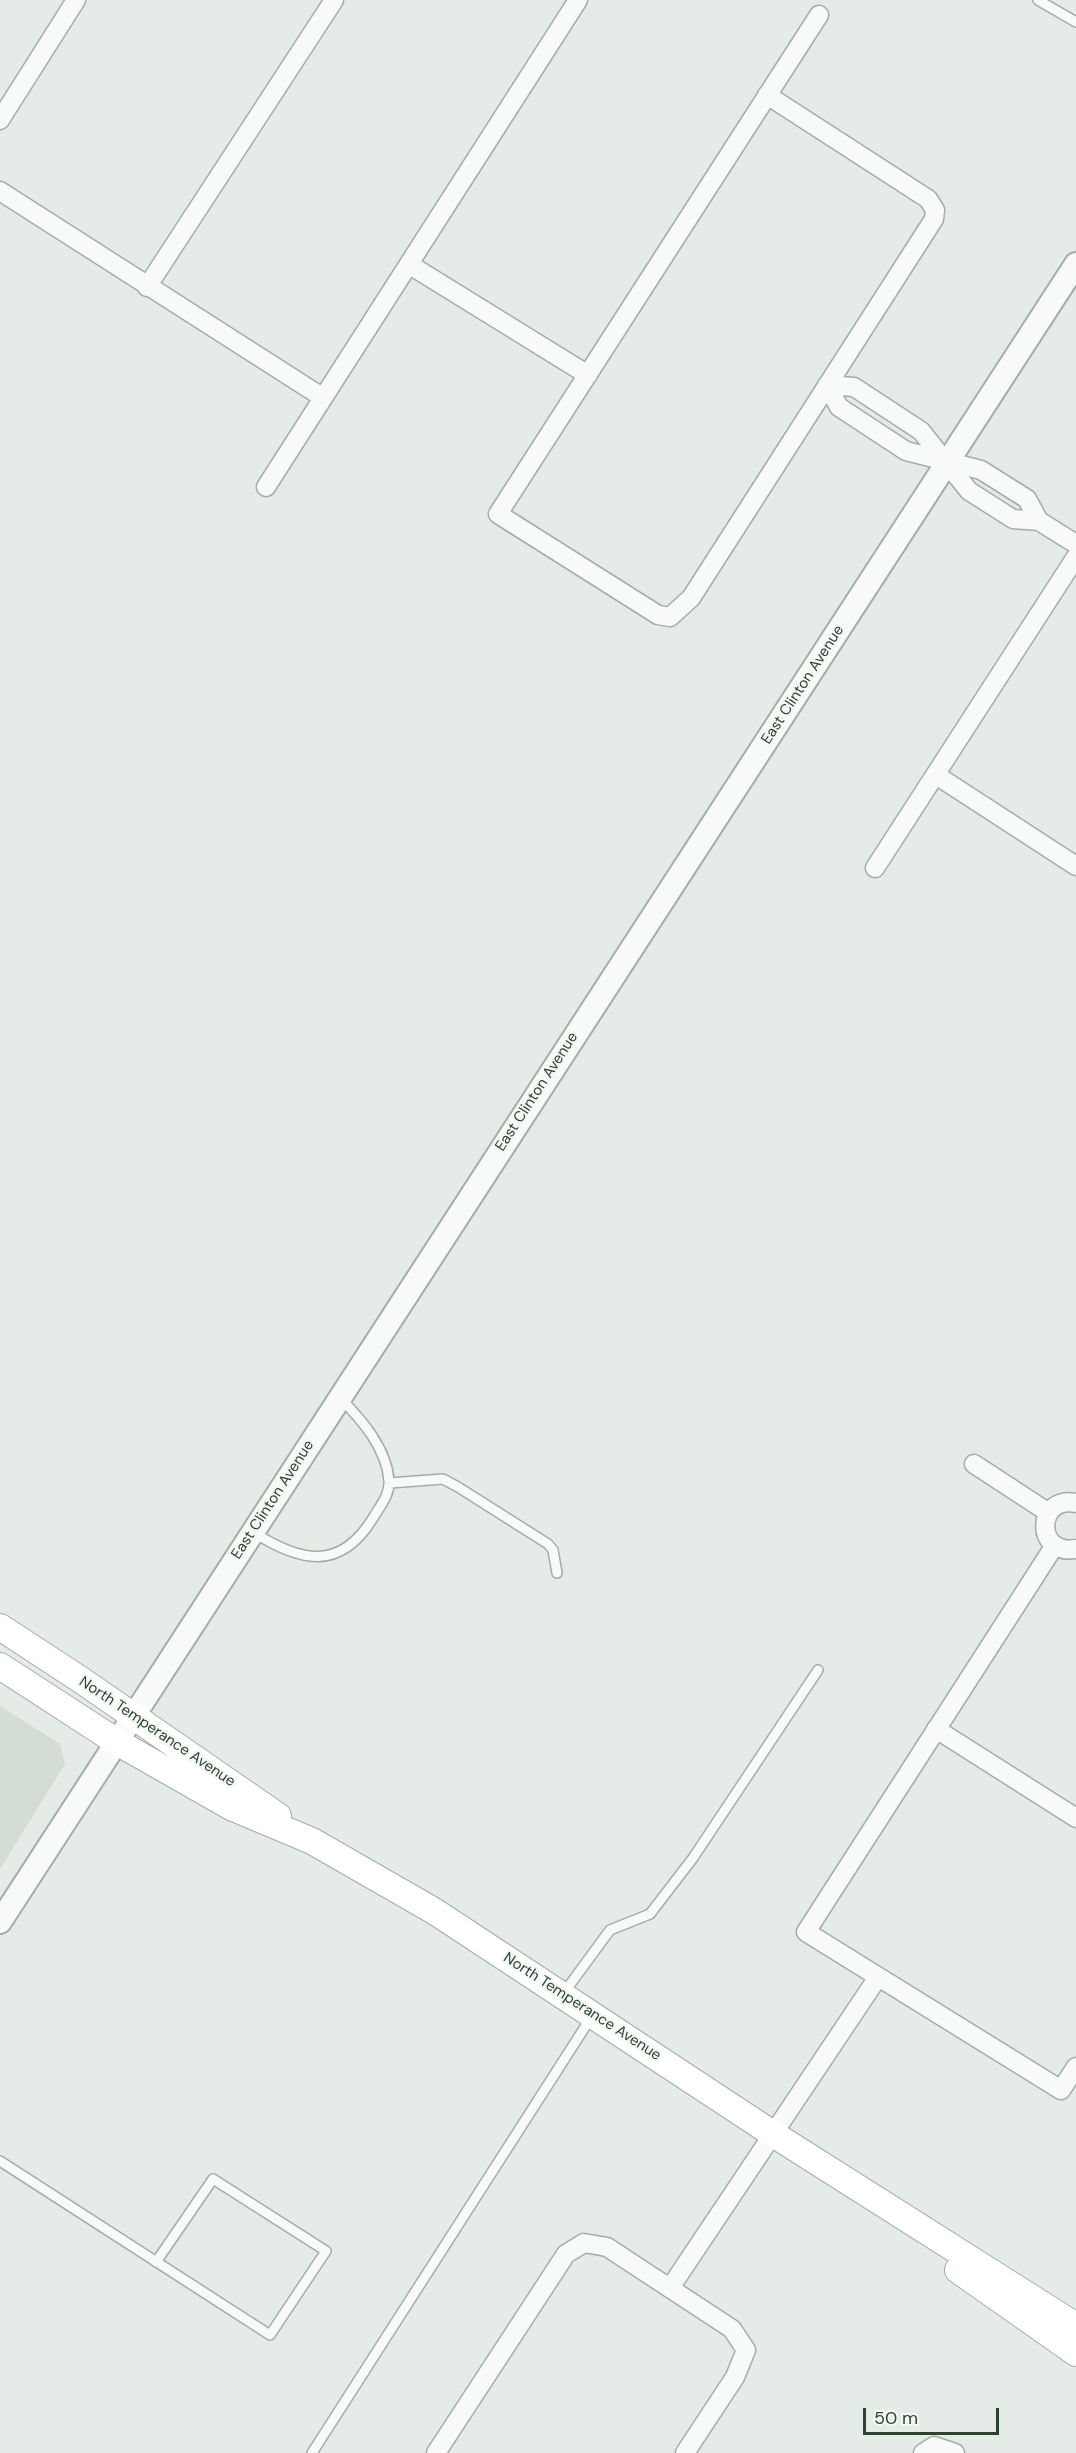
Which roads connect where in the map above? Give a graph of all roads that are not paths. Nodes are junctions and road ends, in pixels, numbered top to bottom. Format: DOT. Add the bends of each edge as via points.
graph roads {
  1 [pos="76,0"];
  2 [pos="334,0"];
  3 [pos="578,0"];
  4 [pos="1038,0"];
  5 [pos="819,15"];
  6 [pos="1076,22"];
  7 [pos="767,95"];
  8 [pos="0,120"];
  9 [pos="0,191"];
  10 [pos="1076,264"];
  11 [pos="410,265"];
  12 [pos="147,287"];
  13 [pos="588,375"];
  14 [pos="827,385"];
  15 [pos="322,398"];
  16 [pos="948,464"];
  17 [pos="266,487"];
  18 [pos="1076,544"];
  19 [pos="1076,557"];
  20 [pos="936,775"];
  21 [pos="1076,866"];
  22 [pos="875,868"];
  23 [pos="339,1398"];
  24 [pos="974,1464"];
  25 [pos="390,1483"];
  26 [pos="1076,1503"];
  27 [pos="1049,1513"];
  28 [pos="252,1531"];
  29 [pos="1055,1545"];
  30 [pos="1076,1549"];
  31 [pos="557,1573"];
  32 [pos="0,1627"];
  33 [pos="0,1666"];
  34 [pos="818,1670"];
  35 [pos="133,1716"];
  36 [pos="936,1729"];
  37 [pos="117,1742"];
  38 [pos="1076,1818"];
  39 [pos="312,1841"];
  40 [pos="0,1922"];
  41 [pos="878,1977"];
  42 [pos="563,1994"];
  43 [pos="594,2014"];
  44 [pos="1076,2067"];
  45 [pos="773,2134"];
  46 [pos="0,2161"];
  47 [pos="848,2182"];
  48 [pos="156,2262"];
  49 [pos="670,2288"];
  50 [pos="1076,2326"];
  51 [pos="1076,2353"];
  52 [pos="312,2453"];
  53 [pos="436,2453"];
  54 [pos="685,2453"];
  55 [pos="923,2453"];
  56 [pos="955,2453"];
  1 -- 8 [label="street"];
  2 -- 12 [label="street"];
  3 -- 11 [label="street"];
  4 -- 6 [label="lane"];
  5 -- 7 [label="street"];
  7 -- 13 [label="street"];
  7 -- 14 [label="street" via="928,199 935,210 929,230"];
  9 -- 12 [label="street"];
  10 -- 16 [label="street, East Clinton Avenue"];
  11 -- 13 [label="street"];
  11 -- 15 [label="street"];
  12 -- 15 [label="street"];
  13 -- 14 [label="street" via="498,514 647,610 670,617 691,598"];
  14 -- 16 [label="street" via="839,408 906,452"];
  14 -- 16 [label="street" via="854,387 921,431"];
  15 -- 17 [label="street"];
  16 -- 18 [label="street" via="981,470 1027,499 1039,521"];
  16 -- 23 [label="street, East Clinton Avenue"];
  19 -- 20 [label="street"];
  20 -- 21 [label="street"];
  20 -- 22 [label="street"];
  23 -- 25 [label="lane" via="370,1433"];
  23 -- 28 [label="street, East Clinton Avenue"];
  24 -- 27 [label="street"];
  25 -- 28 [label="lane" via="362,1536 345,1550 321,1556 289,1552"];
  25 -- 31 [label="lane" via="443,1479 458,1487 548,1544 554,1550"];
  26 -- 27 [label="street" via="1060,1503"];
  27 -- 29 [label="street" via="1046,1534"];
  28 -- 35 [label="street, East Clinton Avenue"];
  29 -- 30 [label="street"];
  29 -- 36 [label="street"];
  32 -- 35 [label="main road, North Temperance Avenue"];
  33 -- 37 [label="main road, North Temperance Avenue"];
  34 -- 42 [label="lane" via="693,1858 650,1914 610,1930"];
  35 -- 37 [label="street, East Clinton Avenue"];
  35 -- 39 [label="main road, North Temperance Avenue"];
  36 -- 38 [label="street"];
  36 -- 41 [label="street" via="806,1932"];
  37 -- 39 [label="main road, North Temperance Avenue" via="231,1807"];
  37 -- 40 [label="street, East Clinton Avenue"];
  39 -- 42 [label="main road, North Temperance Avenue" via="434,1911"];
  41 -- 44 [label="street" via="1060,2090"];
  41 -- 45 [label="street"];
  42 -- 43 [label="main road, North Temperance Avenue"];
  43 -- 45 [label="main road, North Temperance Avenue"];
  43 -- 52 [label="lane"];
  45 -- 47 [label="main road, North Temperance Avenue"];
  45 -- 49 [label="street"];
  46 -- 48 [label="lane"];
  47 -- 50 [label="main road, North Temperance Avenue"];
  47 -- 51 [label="main road, North Temperance Avenue" via="929,2249"];
  48 -- 48 [label="lane" via="270,2335 327,2251 213,2179"];
  49 -- 53 [label="street" via="607,2247 584,2243 566,2254"];
  49 -- 54 [label="street" via="732,2329 746,2350 735,2377"];
  55 -- 56 [label="street" via="934,2446"];
}
